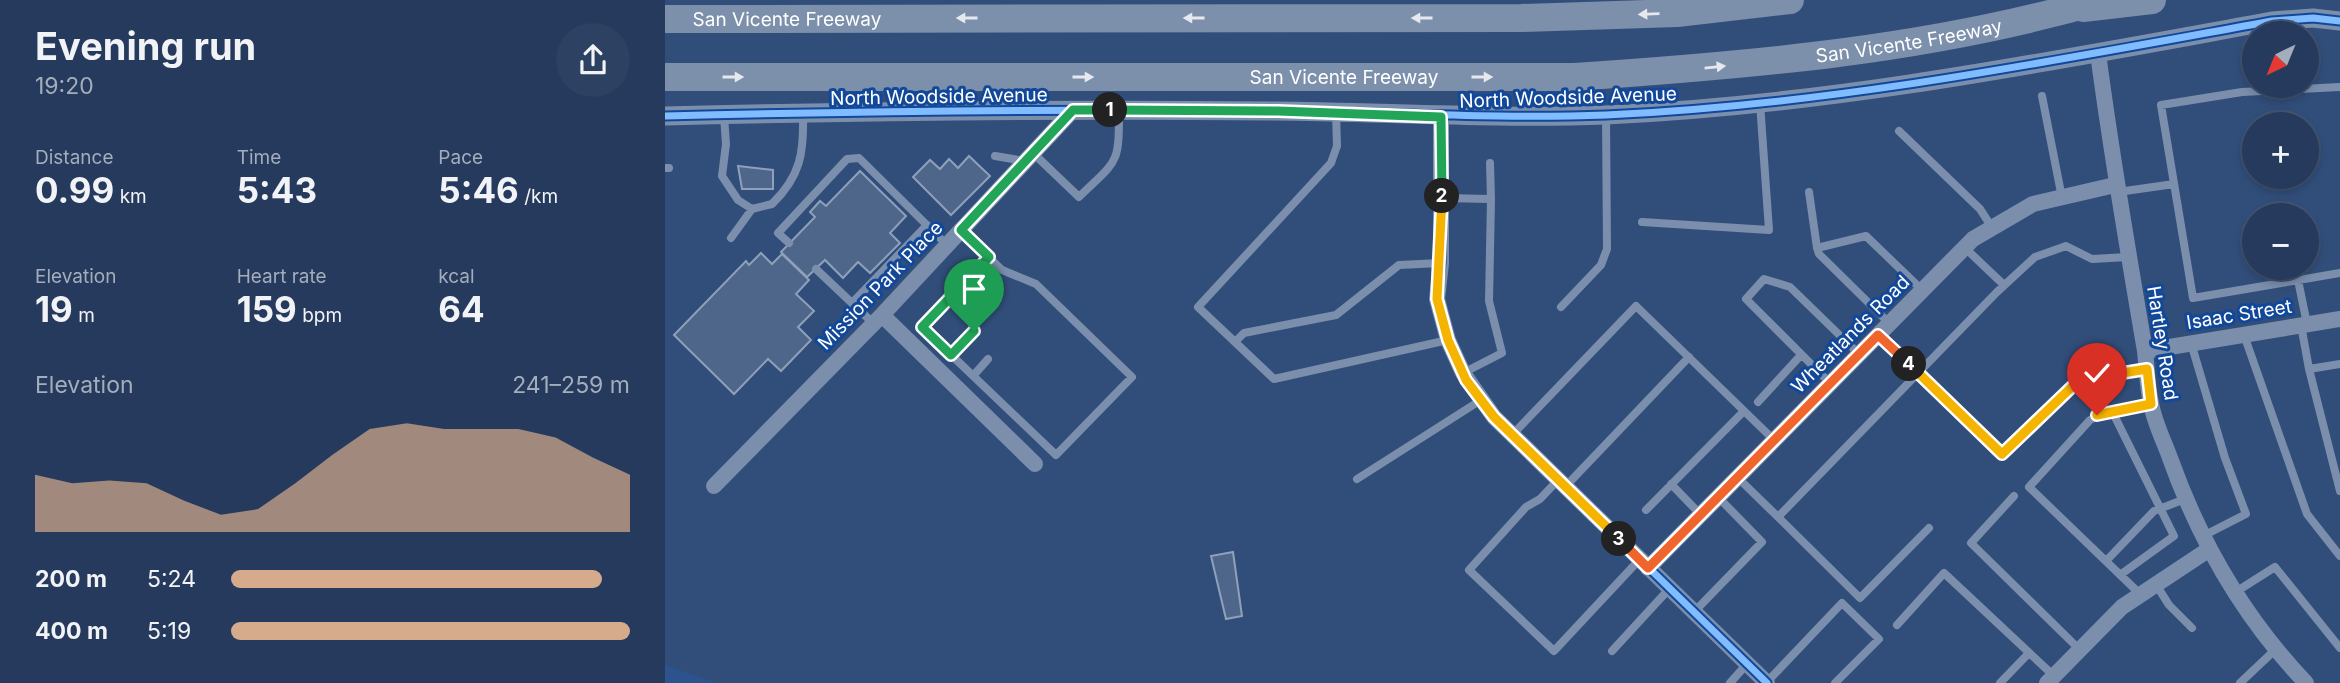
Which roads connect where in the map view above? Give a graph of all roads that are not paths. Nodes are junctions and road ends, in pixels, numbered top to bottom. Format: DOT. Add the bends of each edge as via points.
graph roads {
  1 [pos="1790,0"];
  2 [pos="2101,0"];
  3 [pos="2152,0"];
  4 [pos="2066,10"];
  5 [pos="665,19"];
  6 [pos="2340,21"];
  7 [pos="2098,53"];
  8 [pos="665,77"];
  9 [pos="2340,87"];
  10 [pos="2042,96"];
  11 [pos="1760,103"];
  12 [pos="1073,110"];
  13 [pos="1119,110"];
  14 [pos="1336,113"];
  15 [pos="803,114"];
  16 [pos="724,115"];
  17 [pos="1606,115"];
  18 [pos="665,116"];
  19 [pos="1441,117"];
  20 [pos="1899,131"];
  21 [pos="995,156"];
  22 [pos="1029,157"];
  23 [pos="1490,163"];
  24 [pos="2174,184"];
  25 [pos="2116,189"];
  26 [pos="1809,192"];
  27 [pos="1442,198"];
  28 [pos="2062,198"];
  29 [pos="1491,200"];
  30 [pos="752,209"];
  31 [pos="1642,222"];
  32 [pos="927,225"];
  33 [pos="1991,226"];
  34 [pos="961,230"];
  35 [pos="731,238"];
  36 [pos="789,243"];
  37 [pos="947,245"];
  38 [pos="1964,247"];
  39 [pos="1817,248"];
  40 [pos="989,257"];
  41 [pos="2128,257"];
  42 [pos="1441,263"];
  43 [pos="816,269"];
  44 [pos="2340,273"];
  45 [pos="2319,276"];
  46 [pos="2298,280"];
  47 [pos="2004,285"];
  48 [pos="1922,290"];
  49 [pos="852,303"];
  50 [pos="1561,306"];
  51 [pos="2340,318"];
  52 [pos="878,319"];
  53 [pos="2304,325"];
  54 [pos="1884,329"];
  55 [pos="974,331"];
  56 [pos="2244,335"];
  57 [pos="1448,340"];
  58 [pos="1235,342"];
  59 [pos="2191,343"];
  60 [pos="2145,351"];
  61 [pos="1859,354"];
  62 [pos="951,355"];
  63 [pos="1801,355"];
  64 [pos="1689,357"];
  65 [pos="988,359"];
  66 [pos="2340,364"];
  67 [pos="2147,369"];
  68 [pos="2309,369"];
  69 [pos="1463,373"];
  70 [pos="1918,373"];
  71 [pos="973,376"];
  72 [pos="1830,383"];
  73 [pos="1481,400"];
  74 [pos="1758,402"];
  75 [pos="2151,404"];
  76 [pos="1744,411"];
  77 [pos="2112,411"];
  78 [pos="1512,435"];
  79 [pos="1774,440"];
  80 [pos="1035,464"];
  81 [pos="1737,477"];
  82 [pos="1357,479"];
  83 [pos="1562,483"];
  84 [pos="1671,484"];
  85 [pos="714,486"];
  86 [pos="2340,491"];
  87 [pos="2014,496"];
  88 [pos="1718,497"];
  89 [pos="2185,499"];
  90 [pos="2161,509"];
  91 [pos="1646,510"];
  92 [pos="1701,514"];
  93 [pos="1778,517"];
  94 [pos="1929,528"];
  95 [pos="2205,543"];
  96 [pos="2340,556"];
  97 [pos="2106,561"];
  98 [pos="1644,564"];
  99 [pos="2120,575"];
  100 [pos="2155,583"];
  101 [pos="1670,589"];
  102 [pos="2139,593"];
  103 [pos="2234,593"];
  104 [pos="1694,612"];
  105 [pos="1897,625"];
  106 [pos="2192,628"];
  107 [pos="2276,649"];
  108 [pos="2340,649"];
  109 [pos="2080,650"];
  110 [pos="1612,651"];
  111 [pos="2029,653"];
  112 [pos="1747,664"];
  113 [pos="2051,680"];
  114 [pos="1730,683"];
  115 [pos="1766,683"];
  116 [pos="1835,683"];
  117 [pos="2000,683"];
  118 [pos="2240,683"];
  119 [pos="2306,683"];
  1 -- 5 [label="highway, San Vicente Freeway, one-way" via="1677,13 1521,18"];
  2 -- 4 [label="highway, San Vicente Freeway"];
  3 -- 4 [label="highway"];
  8 -- 4 [label="highway, San Vicente Freeway, one-way" via="1574,77 1849,52"];
  6 -- 7 [label="street, North Woodside Avenue" via="2272,21"];
  7 -- 11 [label="street, North Woodside Avenue"];
  7 -- 25 [label="street, Hartley Road"];
  9 -- 24 [label="lane" via="2242,92 2161,105"];
  10 -- 28 [label="lane"];
  11 -- 17 [label="street, North Woodside Avenue"];
  11 -- 31 [label="lane" via="1769,230"];
  12 -- 13 [label="street, North Woodside Avenue"];
  12 -- 15 [label="street, North Woodside Avenue"];
  12 -- 22 [label="street, Mission Park Place"];
  13 -- 14 [label="street, North Woodside Avenue"];
  13 -- 22 [label="lane" via="1116,160 1079,197"];
  14 -- 19 [label="street, North Woodside Avenue"];
  14 -- 58 [label="lane" via="1337,146 1331,163 1198,307"];
  15 -- 16 [label="street, North Woodside Avenue"];
  15 -- 30 [label="lane" via="804,152 793,177 772,204"];
  16 -- 18 [label="street, North Woodside Avenue"];
  16 -- 30 [label="lane" via="722,176 739,200"];
  17 -- 19 [label="street, North Woodside Avenue"];
  17 -- 50 [label="lane" via="1607,249 1601,265"];
  19 -- 27 [label="street"];
  20 -- 33 [label="lane" via="1980,209"];
  21 -- 22 [label="lane"];
  22 -- 34 [label="street, Mission Park Place"];
  23 -- 29 [label="lane"];
  24 -- 25 [label="lane"];
  24 -- 46 [label="lane" via="2193,298"];
  25 -- 28 [label="street, Wheatlands Road"];
  25 -- 41 [label="street, Hartley Road"];
  26 -- 39 [label="lane"];
  27 -- 29 [label="lane"];
  27 -- 42 [label="street"];
  28 -- 33 [label="street, Wheatlands Road" via="2033,204"];
  29 -- 69 [label="lane" via="1489,301 1502,353"];
  30 -- 35 [label="lane"];
  32 -- 36 [label="lane" via="859,158 852,158 778,233"];
  32 -- 37 [label="lane"];
  32 -- 49 [label="lane"];
  33 -- 38 [label="street, Wheatlands Road"];
  34 -- 37 [label="street, Mission Park Place"];
  34 -- 40 [label="lane"];
  37 -- 52 [label="street, Mission Park Place"];
  38 -- 47 [label="lane"];
  38 -- 48 [label="street, Wheatlands Road"];
  39 -- 48 [label="lane" via="1865,236"];
  39 -- 54 [label="lane"];
  40 -- 62 [label="lane" via="922,327"];
  40 -- 71 [label="lane" via="1002,270 1036,284 1132,377 1056,455"];
  41 -- 47 [label="lane" via="2092,259 2066,246 2052,249 2035,257"];
  41 -- 60 [label="street, Hartley Road"];
  42 -- 57 [label="street" via="1437,299"];
  42 -- 58 [label="lane" via="1403,263 1336,315 1244,333"];
  43 -- 49 [label="lane"];
  44 -- 45 [label="lane"];
  46 -- 53 [label="lane"];
  47 -- 70 [label="lane"];
  48 -- 54 [label="street, Wheatlands Road"];
  49 -- 52 [label="lane"];
  51 -- 53 [label="street, Isaac Street"];
  52 -- 80 [label="street"];
  52 -- 85 [label="street, Mission Park Place"];
  53 -- 56 [label="street, Isaac Street"];
  53 -- 68 [label="lane"];
  54 -- 61 [label="street, Wheatlands Road"];
  54 -- 70 [label="lane"];
  55 -- 62 [label="lane"];
  56 -- 59 [label="street, Isaac Street"];
  56 -- 96 [label="lane" via="2308,514"];
  57 -- 58 [label="lane" via="1274,379"];
  57 -- 69 [label="street"];
  59 -- 60 [label="street, Isaac Street"];
  59 -- 95 [label="lane" via="2246,514"];
  60 -- 67 [label="street, Hartley Road"];
  61 -- 63 [label="lane" via="1790,287 1764,279 1746,299"];
  61 -- 72 [label="street, Wheatlands Road"];
  62 -- 71 [label="lane"];
  63 -- 72 [label="lane"];
  63 -- 74 [label="lane"];
  64 -- 76 [label="lane"];
  64 -- 78 [label="lane" via="1636,306"];
  64 -- 83 [label="lane"];
  65 -- 71 [label="lane"];
  66 -- 68 [label="lane"];
  67 -- 70 [label="lane" via="2079,380 2002,454"];
  67 -- 75 [label="street, Hartley Road"];
  68 -- 86 [label="lane"];
  69 -- 73 [label="street"];
  70 -- 93 [label="lane"];
  72 -- 79 [label="street, Wheatlands Road"];
  73 -- 78 [label="street"];
  73 -- 82 [label="lane"];
  75 -- 77 [label="lane"];
  75 -- 89 [label="street, Hartley Road"];
  76 -- 79 [label="lane"];
  76 -- 84 [label="lane"];
  77 -- 90 [label="lane"];
  77 -- 97 [label="lane" via="2090,420 2029,487"];
  78 -- 83 [label="street"];
  79 -- 81 [label="street, Wheatlands Road"];
  81 -- 88 [label="street, Wheatlands Road"];
  81 -- 93 [label="lane"];
  83 -- 98 [label="street"];
  83 -- 98 [label="lane" via="1526,507 1469,570 1554,652"];
  84 -- 91 [label="lane"];
  84 -- 92 [label="lane"];
  87 -- 109 [label="lane" via="1971,543"];
  88 -- 92 [label="street, Wheatlands Road"];
  88 -- 104 [label="lane" via="1762,542"];
  89 -- 90 [label="lane"];
  89 -- 95 [label="street, Hartley Road"];
  90 -- 97 [label="lane"];
  90 -- 99 [label="lane" via="2174,536"];
  92 -- 98 [label="street, Wheatlands Road"];
  93 -- 94 [label="lane" via="1860,598"];
  95 -- 100 [label="street"];
  95 -- 103 [label="street, Hartley Road"];
  97 -- 99 [label="lane"];
  98 -- 101 [label="street"];
  99 -- 102 [label="lane"];
  100 -- 102 [label="street"];
  100 -- 106 [label="lane"];
  101 -- 104 [label="street"];
  101 -- 110 [label="lane"];
  102 -- 109 [label="street"];
  103 -- 107 [label="street, Hartley Road"];
  103 -- 108 [label="lane" via="2276,567"];
  104 -- 112 [label="street"];
  105 -- 111 [label="lane" via="1944,573"];
  107 -- 118 [label="lane"];
  107 -- 119 [label="street, Hartley Road"];
  109 -- 113 [label="street"];
  111 -- 113 [label="lane"];
  111 -- 117 [label="lane"];
  112 -- 114 [label="lane"];
  112 -- 115 [label="street"];
  115 -- 116 [label="lane" via="1842,603 1879,639"];
}
